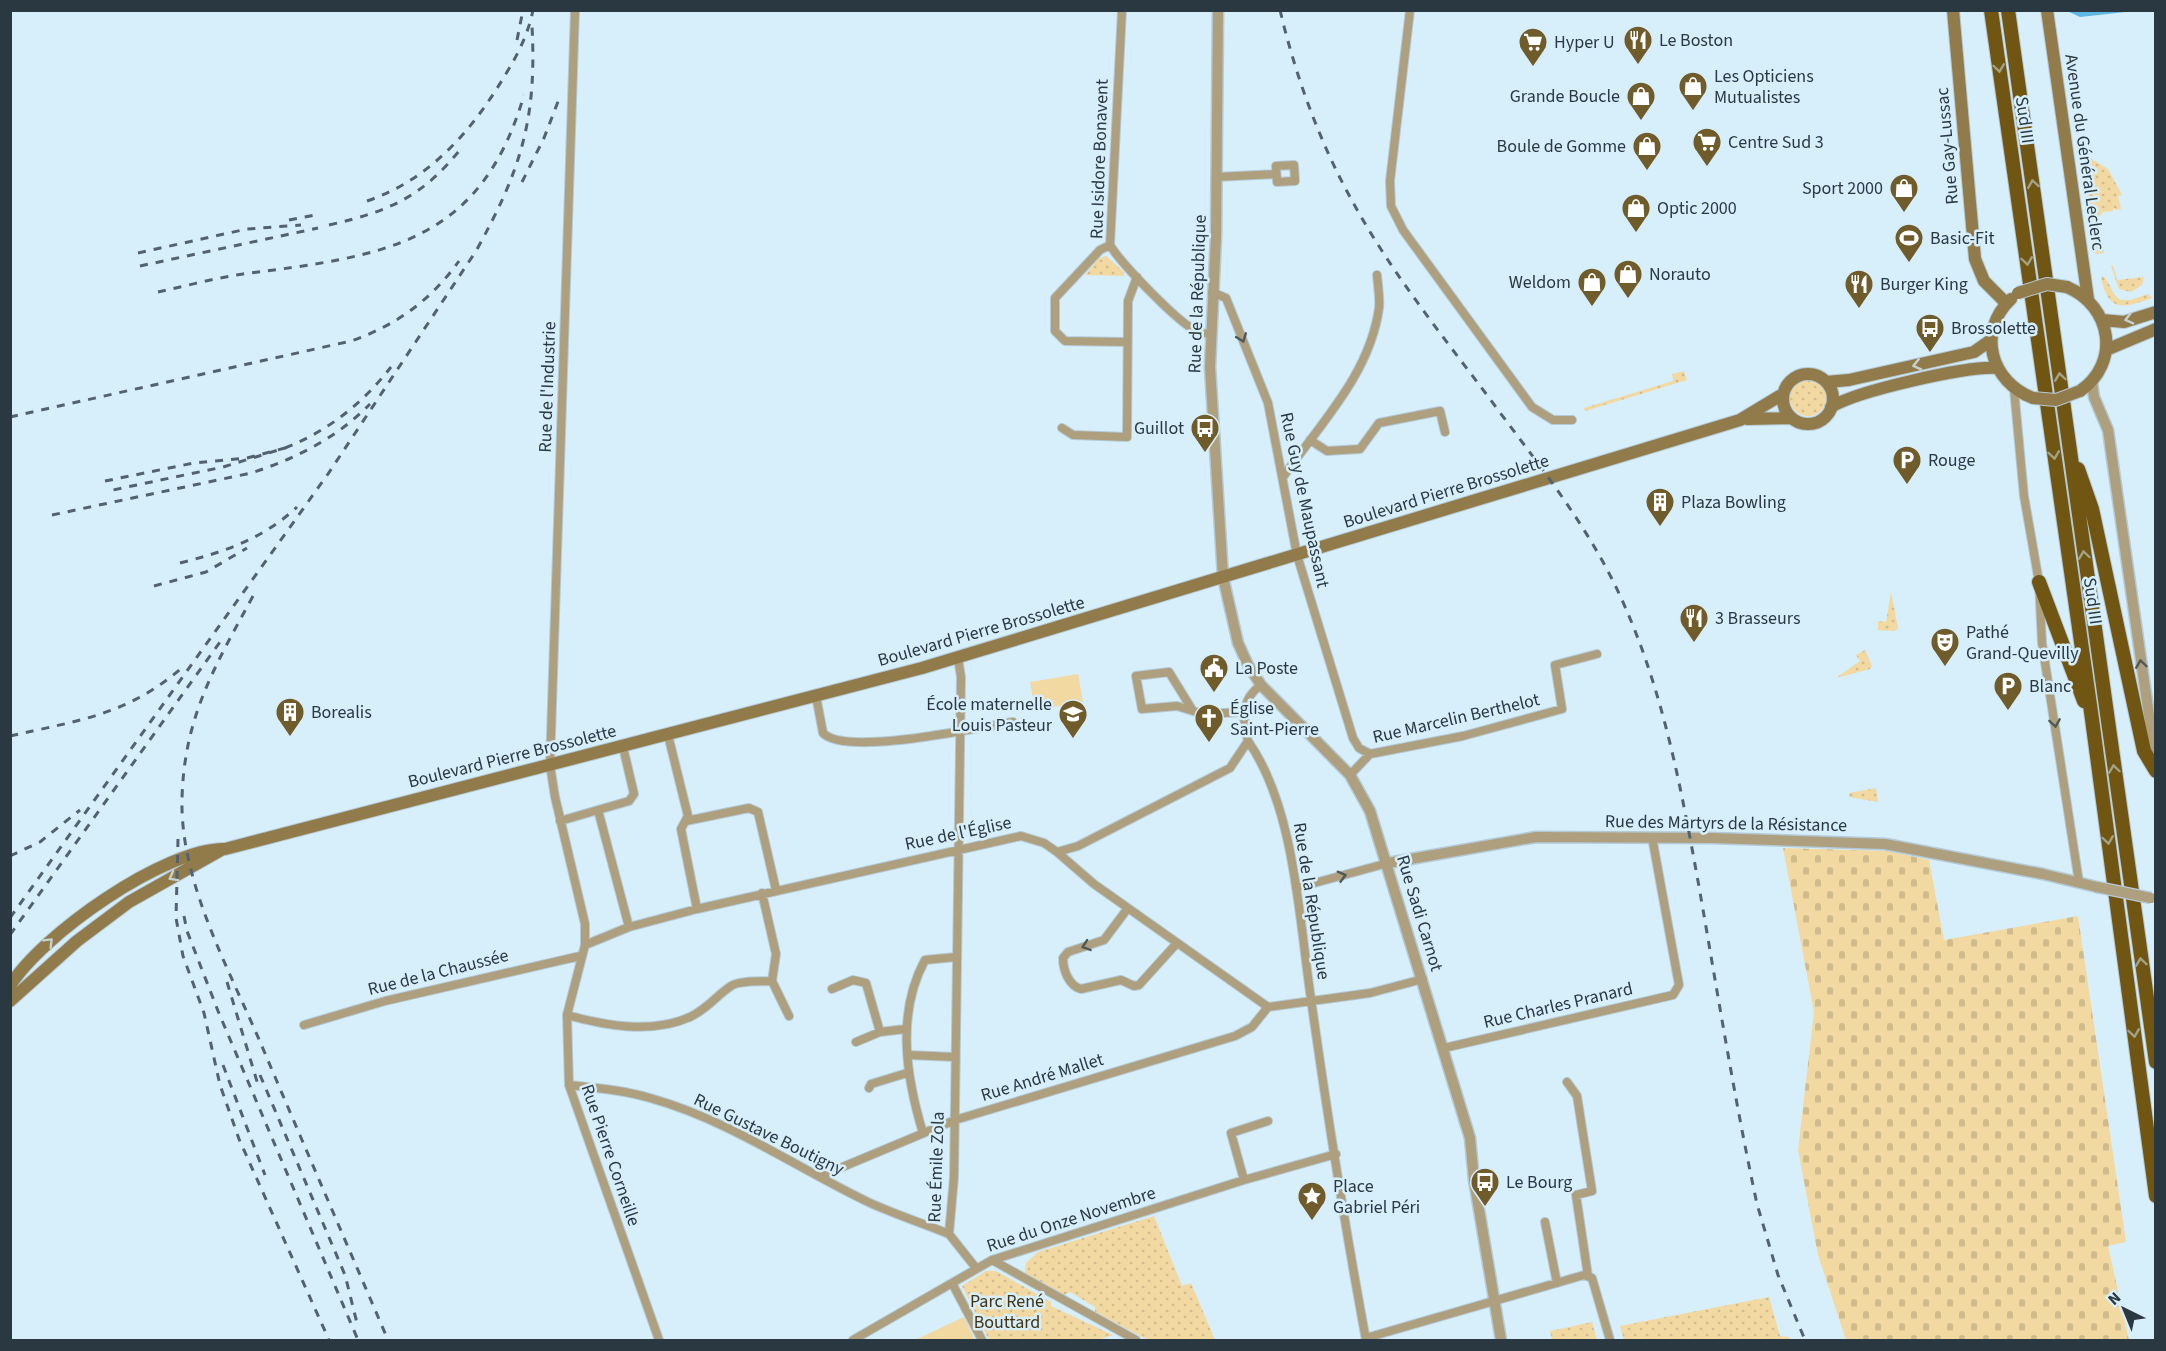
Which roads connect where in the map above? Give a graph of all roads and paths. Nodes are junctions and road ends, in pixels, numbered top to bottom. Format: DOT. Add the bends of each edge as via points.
graph roads {
  1 [pos="575,10"];
  2 [pos="1122,10"];
  3 [pos="1218,10"];
  4 [pos="1410,10"];
  5 [pos="1953,10"];
  6 [pos="1991,10"];
  7 [pos="2008,10"];
  8 [pos="2047,10"];
  9 [pos="1276,174"];
  10 [pos="1216,177"];
  11 [pos="1110,245"];
  12 [pos="1377,276"];
  13 [pos="1137,277"];
  14 [pos="1212,292"];
  15 [pos="2088,299"];
  16 [pos="2006,303"];
  17 [pos="2156,312"];
  18 [pos="2103,320"];
  19 [pos="2156,329"];
  20 [pos="1210,333"];
  21 [pos="1991,340"];
  22 [pos="1127,342"];
  23 [pos="2106,350"];
  24 [pos="1997,368"];
  25 [pos="1826,382"];
  26 [pos="2092,382"];
  27 [pos="2014,389"];
  28 [pos="1783,394"];
  29 [pos="1831,407"];
  30 [pos="1792,418"];
  31 [pos="1572,420"];
  32 [pos="1740,420"];
  33 [pos="1062,428"];
  34 [pos="1445,432"];
  35 [pos="2067,435"];
  36 [pos="1310,440"];
  37 [pos="1283,477"];
  38 [pos="1297,555"];
  39 [pos="1223,577"];
  40 [pos="2039,582"];
  41 [pos="1597,654"];
  42 [pos="958,658"];
  43 [pos="1261,685"];
  44 [pos="816,696"];
  45 [pos="1193,711"];
  46 [pos="1243,712"];
  47 [pos="2092,719"];
  48 [pos="1013,722"];
  49 [pos="960,731"];
  50 [pos="668,735"];
  51 [pos="1248,741"];
  52 [pos="623,747"];
  53 [pos="1370,754"];
  54 [pos="2156,764"];
  55 [pos="550,765"];
  56 [pos="2156,771"];
  57 [pos="1350,775"];
  58 [pos="598,810"];
  59 [pos="686,820"];
  60 [pos="560,821"];
  61 [pos="1652,837"];
  62 [pos="225,849"];
  63 [pos="957,849"];
  64 [pos="1057,852"];
  65 [pos="1388,863"];
  66 [pos="2079,882"];
  67 [pos="1296,888"];
  68 [pos="122,889"];
  69 [pos="776,890"];
  70 [pos="762,893"];
  71 [pos="2153,898"];
  72 [pos="129,902"];
  73 [pos="1128,908"];
  74 [pos="697,909"];
  75 [pos="629,927"];
  76 [pos="1178,944"];
  77 [pos="585,945"];
  78 [pos="580,956"];
  79 [pos="956,957"];
  80 [pos="1423,979"];
  81 [pos="772,981"];
  82 [pos="10,986"];
  83 [pos="832,989"];
  84 [pos="10,1001"];
  85 [pos="1311,1001"];
  86 [pos="1268,1007"];
  87 [pos="567,1015"];
  88 [pos="789,1016"];
  89 [pos="304,1025"];
  90 [pos="905,1029"];
  91 [pos="880,1032"];
  92 [pos="856,1042"];
  93 [pos="1444,1048"];
  94 [pos="909,1055"];
  95 [pos="955,1057"];
  96 [pos="2156,1062"];
  97 [pos="907,1073"];
  98 [pos="1567,1082"];
  99 [pos="569,1085"];
  100 [pos="869,1088"];
  101 [pos="955,1120"];
  102 [pos="1268,1121"];
  103 [pos="923,1132"];
  104 [pos="1336,1155"];
  105 [pos="821,1176"];
  106 [pos="1244,1180"];
  107 [pos="2156,1197"];
  108 [pos="1545,1222"];
  109 [pos="949,1234"];
  110 [pos="992,1260"];
  111 [pos="976,1268"];
  112 [pos="1588,1276"];
  113 [pos="1557,1282"];
  114 [pos="952,1283"];
  115 [pos="1495,1301"];
  116 [pos="1366,1339"];
  117 [pos="659,1341"];
  118 [pos="853,1341"];
  119 [pos="982,1341"];
  120 [pos="1136,1341"];
  121 [pos="1501,1341"];
  122 [pos="1610,1341"];
  1 -- 55 [label="street, Rue de l'Industrie"];
  2 -- 11 [label="street, Rue Isidore Bonavent"];
  3 -- 10 [label="street, Rue de la République"];
  4 -- 31 [label="street" via="1390,182 1391,206 1403,230 1537,412 1553,420"];
  5 -- 16 [label="main road, Rue Gay-Lussac" via="1975,259 1984,281"];
  6 -- 47 [label="highway, Sud III, one-way"];
  35 -- 7 [label="highway, Sud III, one-way"];
  8 -- 15 [label="main road, Avenue du Général Leclerc"];
  9 -- 10 [label="street"];
  10 -- 14 [label="street, Rue de la République"];
  11 -- 13 [label="street, Rue Isidore Bonavent"];
  11 -- 22 [label="street" via="1100,250 1055,298 1055,331 1065,342"];
  12 -- 36 [label="street" via="1379,306 1364,360"];
  13 -- 20 [label="street, Rue Isidore Bonavent" via="1185,324 1201,334"];
  13 -- 22 [label="street" via="1128,301"];
  14 -- 20 [label="street, Rue de la République"];
  14 -- 37 [label="street, Rue Guy de Maupassant, one-way" via="1226,298 1263,393"];
  15 -- 16 [label="main road, bridge" via="2067,287 2037,285"];
  15 -- 18 [label="main road"];
  16 -- 21 [label="main road" via="1995,321"];
  17 -- 18 [label="main road, one-way" via="2124,322"];
  18 -- 23 [label="main road"];
  19 -- 23 [label="main road"];
  20 -- 39 [label="street, Rue de la République" via="1212,435"];
  21 -- 24 [label="main road"];
  21 -- 25 [label="main road, one-way" via="1974,352"];
  22 -- 33 [label="street" via="1127,437 1073,435"];
  23 -- 26 [label="main road"];
  24 -- 27 [label="main road"];
  24 -- 29 [label="main road" via="1978,368 1867,393"];
  25 -- 28 [label="main road" via="1816,375 1801,375 1791,381"];
  25 -- 29 [label="main road" via="1833,397"];
  26 -- 27 [label="main road, bridge" via="2080,392 2056,400 2033,398"];
  54 -- 26 [label="street, one-way" via="2108,430"];
  27 -- 40 [label="street" via="2024,496"];
  28 -- 30 [label="main road" via="1784,407"];
  28 -- 32 [label="main road, Boulevard Pierre Brossolette"];
  29 -- 30 [label="main road" via="1814,423"];
  30 -- 32 [label="main road, Boulevard Pierre Brossolette"];
  32 -- 38 [label="main road, Boulevard Pierre Brossolette"];
  34 -- 36 [label="street" via="1440,411 1379,423 1360,449 1326,451"];
  35 -- 56 [label="highway" via="2092,509 2144,751"];
  96 -- 35 [label="highway, Sud III, one-way"];
  36 -- 37 [label="street"];
  37 -- 38 [label="street, Rue Guy de Maupassant"];
  38 -- 39 [label="main road, Boulevard Pierre Brossolette"];
  38 -- 53 [label="street, Rue Guy de Maupassant" via="1353,738 1359,748"];
  39 -- 42 [label="main road, Boulevard Pierre Brossolette"];
  39 -- 43 [label="street, Rue Sadi Carnot" via="1238,643"];
  40 -- 47 [label="highway"];
  40 -- 66 [label="street, one-way" via="2042,643"];
  41 -- 53 [label="street, Rue Marcelin Berthelot" via="1555,665 1562,709 1463,736"];
  42 -- 44 [label="main road, Boulevard Pierre Brossolette"];
  42 -- 49 [label="street, Rue Émile Zola"];
  43 -- 46 [label="street" via="1249,694"];
  43 -- 57 [label="street, Rue Sadi Carnot"];
  44 -- 49 [label="street" via="823,733 831,739 891,742"];
  44 -- 50 [label="main road, Boulevard Pierre Brossolette"];
  45 -- 45 [label="street" via="1177,706 1142,709 1136,676 1169,672"];
  45 -- 46 [label="street"];
  46 -- 51 [label="street"];
  47 -- 107 [label="highway, Sud III, one-way"];
  48 -- 49 [label="street"];
  49 -- 63 [label="street, Rue Émile Zola"];
  50 -- 52 [label="main road, Boulevard Pierre Brossolette"];
  50 -- 59 [label="street"];
  51 -- 64 [label="street" via="1230,768 1078,846"];
  51 -- 67 [label="street, Rue de la République" via="1258,756 1285,827"];
  52 -- 55 [label="main road, Boulevard Pierre Brossolette"];
  52 -- 58 [label="street" via="634,794 629,801"];
  53 -- 57 [label="street, Rue Marcelin Berthelot"];
  55 -- 60 [label="street, Rue Pierre Corneille"];
  55 -- 62 [label="main road, Boulevard Pierre Brossolette"];
  57 -- 65 [label="street, Rue Sadi Carnot" via="1370,811"];
  58 -- 60 [label="street"];
  58 -- 75 [label="street"];
  59 -- 69 [label="street" via="749,808 758,813"];
  59 -- 74 [label="street" via="681,829"];
  60 -- 77 [label="street, Rue Pierre Corneille" via="585,924"];
  61 -- 65 [label="street, Rue des Martyrs de la Résistance" via="1536,837"];
  61 -- 66 [label="street, Rue des Martyrs de la Résistance" via="1885,844"];
  61 -- 93 [label="street, Rue Charles Pranard" via="1677,991"];
  62 -- 68 [label="main road, Boulevard Pierre Brossolette" via="187,856"];
  62 -- 72 [label="main road, Boulevard Pierre Brossolette, one-way"];
  63 -- 64 [label="street, Rue de l'Église" via="1021,836"];
  63 -- 69 [label="street, Rue de l'Église"];
  63 -- 79 [label="street, Rue Émile Zola"];
  64 -- 73 [label="street, Rue de l'Église"];
  67 -- 65 [label="street, Rue des Martyrs de la Résistance, one-way"];
  65 -- 80 [label="street, Rue Sadi Carnot"];
  66 -- 71 [label="street, Rue des Martyrs de la Résistance, bridge"];
  67 -- 85 [label="street, Rue de la République"];
  68 -- 72 [label="main road"];
  82 -- 68 [label="main road, Boulevard Pierre Brossolette, one-way" via="57,934"];
  69 -- 70 [label="street, Rue de l'Église"];
  70 -- 74 [label="street, Rue de l'Église"];
  70 -- 81 [label="street" via="776,954"];
  72 -- 84 [label="main road, Boulevard Pierre Brossolette" via="77,941"];
  73 -- 76 [label="street, Rue de l'Église"];
  73 -- 76 [label="street, one-way" via="1104,940 1068,952 1063,958 1076,988 1124,981 1139,985"];
  74 -- 75 [label="street, Rue de l'Église"];
  75 -- 77 [label="street, Rue de l'Église"];
  76 -- 86 [label="street, Rue de l'Église"];
  77 -- 78 [label="street, Rue Pierre Corneille"];
  78 -- 87 [label="street, Rue Pierre Corneille"];
  78 -- 89 [label="street, Rue de la Chaussée" via="385,1001"];
  79 -- 90 [label="street, Rue Émile Zola" via="925,960 913,981"];
  79 -- 95 [label="street, Rue Émile Zola"];
  80 -- 85 [label="street, Rue de la République" via="1370,993"];
  80 -- 93 [label="street, Rue Sadi Carnot"];
  81 -- 87 [label="street" via="733,985 689,1018 663,1024 615,1026"];
  81 -- 88 [label="street"];
  83 -- 91 [label="street" via="853,980 866,983"];
  85 -- 86 [label="street"];
  85 -- 104 [label="street, Rue de la République"];
  86 -- 101 [label="street, Rue André Mallet" via="1252,1027 1235,1036"];
  87 -- 99 [label="street, Rue Pierre Corneille"];
  90 -- 91 [label="street"];
  90 -- 94 [label="street, Rue Émile Zola"];
  91 -- 92 [label="street"];
  93 -- 115 [label="street, Rue Sadi Carnot" via="1470,1138"];
  94 -- 95 [label="street"];
  94 -- 97 [label="street, Rue Émile Zola"];
  95 -- 101 [label="street, Rue Émile Zola"];
  97 -- 100 [label="street"];
  97 -- 103 [label="street, Rue Émile Zola"];
  98 -- 112 [label="street" via="1577,1096 1592,1191 1576,1195"];
  99 -- 105 [label="street, Rue Gustave Boutigny" via="651,1098 701,1116"];
  99 -- 117 [label="street, Rue Pierre Corneille"];
  101 -- 103 [label="street, Rue André Mallet"];
  101 -- 109 [label="street, Rue Émile Zola"];
  102 -- 106 [label="street" via="1231,1133"];
  103 -- 105 [label="street, Rue André Mallet"];
  104 -- 106 [label="street, Rue du Onze Novembre"];
  104 -- 116 [label="street, Rue de la République"];
  105 -- 109 [label="street, Rue Gustave Boutigny" via="868,1202"];
  106 -- 110 [label="street, Rue du Onze Novembre"];
  108 -- 113 [label="street"];
  109 -- 111 [label="street, Rue Émile Zola"];
  110 -- 111 [label="street, Rue du Onze Novembre"];
  110 -- 120 [label="street"];
  111 -- 114 [label="street, Rue du Onze Novembre"];
  112 -- 113 [label="street"];
  112 -- 122 [label="street" via="1599,1296"];
  113 -- 115 [label="street"];
  114 -- 118 [label="street, Rue du Onze Novembre"];
  114 -- 119 [label="street"];
  115 -- 116 [label="street"];
  115 -- 121 [label="street, Rue Sadi Carnot"];
}
